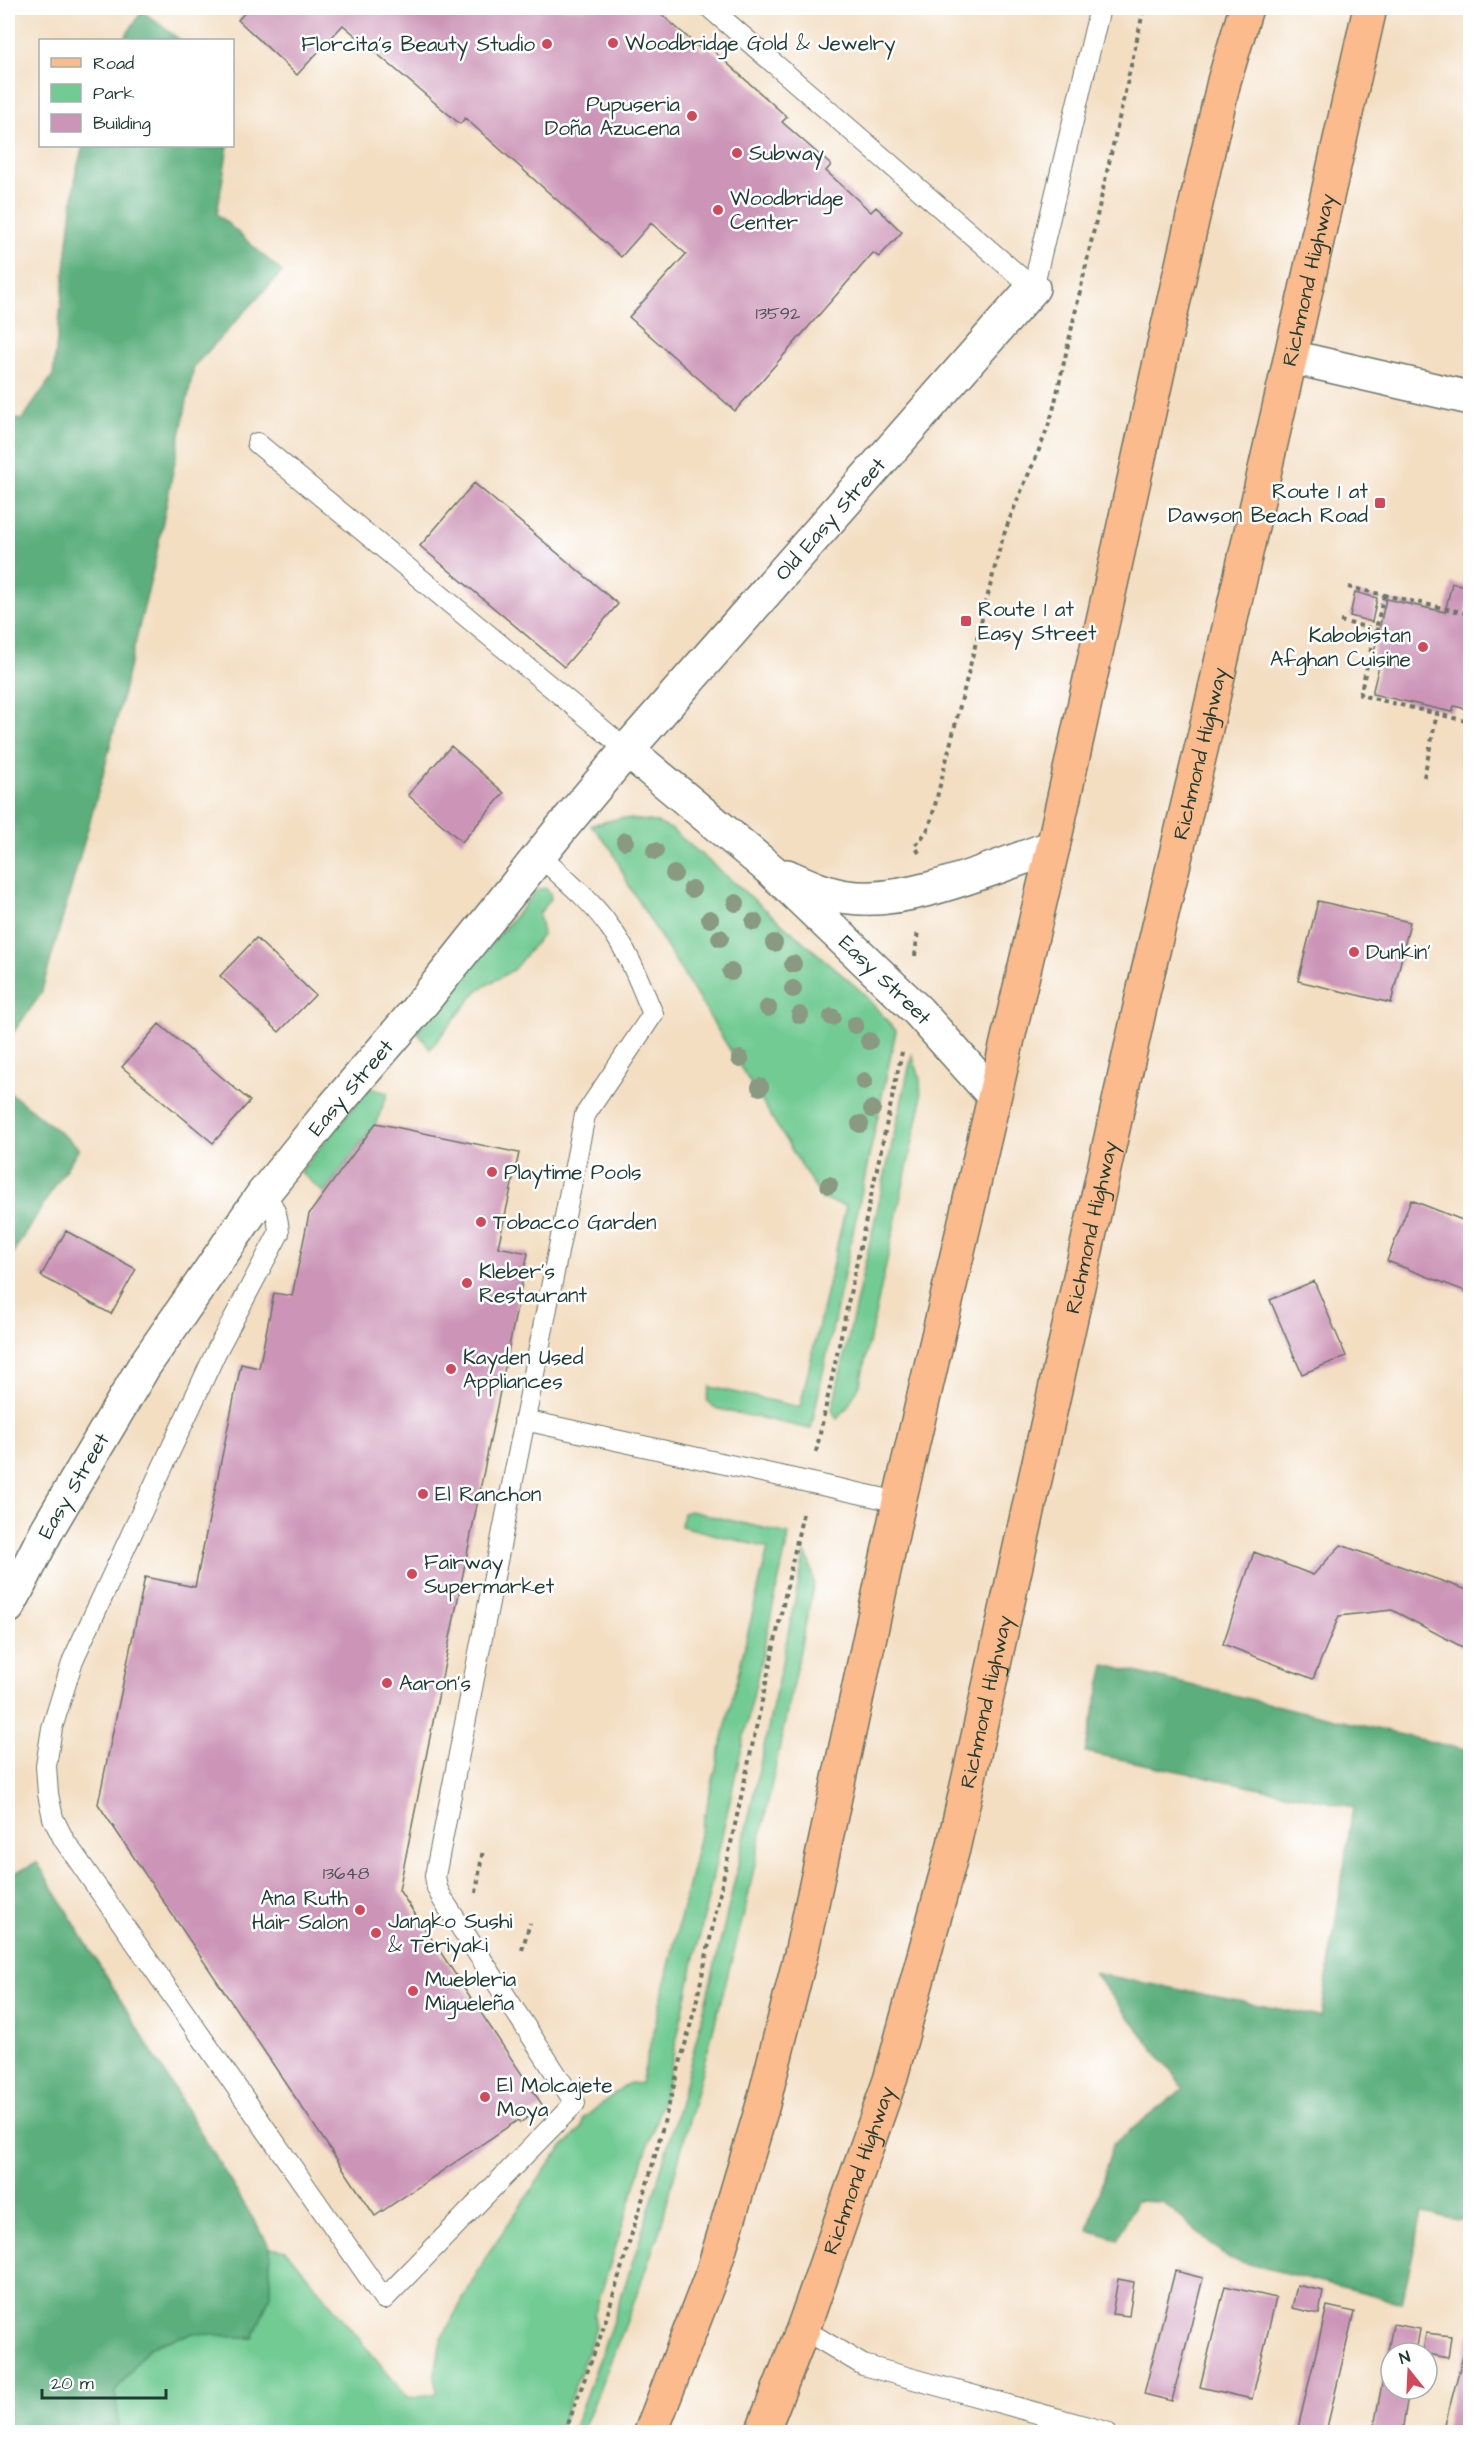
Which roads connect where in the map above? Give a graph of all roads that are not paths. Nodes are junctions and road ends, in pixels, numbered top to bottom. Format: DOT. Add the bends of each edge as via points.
graph roads {
  1 [pos="710,8"];
  2 [pos="1100,8"];
  3 [pos="1246,8"];
  4 [pos="1370,8"];
  5 [pos="1033,288"];
  6 [pos="1291,357"];
  7 [pos="1470,399"];
  8 [pos="257,443"];
  9 [pos="627,750"];
  10 [pos="1053,847"];
  11 [pos="540,856"];
  12 [pos="771,870"];
  13 [pos="994,1096"];
  14 [pos="263,1194"];
  15 [pos="524,1420"];
  16 [pos="899,1502"];
  17 [pos="8,1607"];
  18 [pos="802,2329"];
  19 [pos="651,2433"];
  20 [pos="762,2433"];
  21 [pos="1106,2433"];
  1 -- 5 [label="lane"];
  2 -- 5 [label="lane"];
  3 -- 10 [label="main road" via="1224,81"];
  4 -- 6 [label="main road, Richmond Highway"];
  5 -- 9 [label="street, Old Easy Street"];
  6 -- 7 [label="street"];
  6 -- 18 [label="main road, Richmond Highway" via="1144,989 953,1849 890,2080"];
  8 -- 9 [label="lane"];
  9 -- 11 [label="street, Easy Street"];
  9 -- 12 [label="street, Easy Street"];
  10 -- 12 [label="street, Easy Street" via="923,891 878,899 836,895"];
  10 -- 13 [label="main road"];
  11 -- 14 [label="street, Easy Street"];
  11 -- 15 [label="lane" via="610,926 653,1014 585,1115"];
  12 -- 13 [label="street, Easy Street" via="918,1011"];
  13 -- 16 [label="main road"];
  14 -- 15 [label="lane" via="278,1217 275,1245 216,1353 73,1660 52,1728 46,1766 48,1794 53,1818 64,1840 384,2299 575,2103 443,1900 435,1881"];
  14 -- 17 [label="street, Easy Street" via="144,1366 47,1530"];
  15 -- 16 [label="lane"];
  16 -- 19 [label="main road" via="801,1954 762,2108 713,2271"];
  18 -- 20 [label="main road, Richmond Highway"];
  18 -- 21 [label="lane" via="863,2365"];
}
